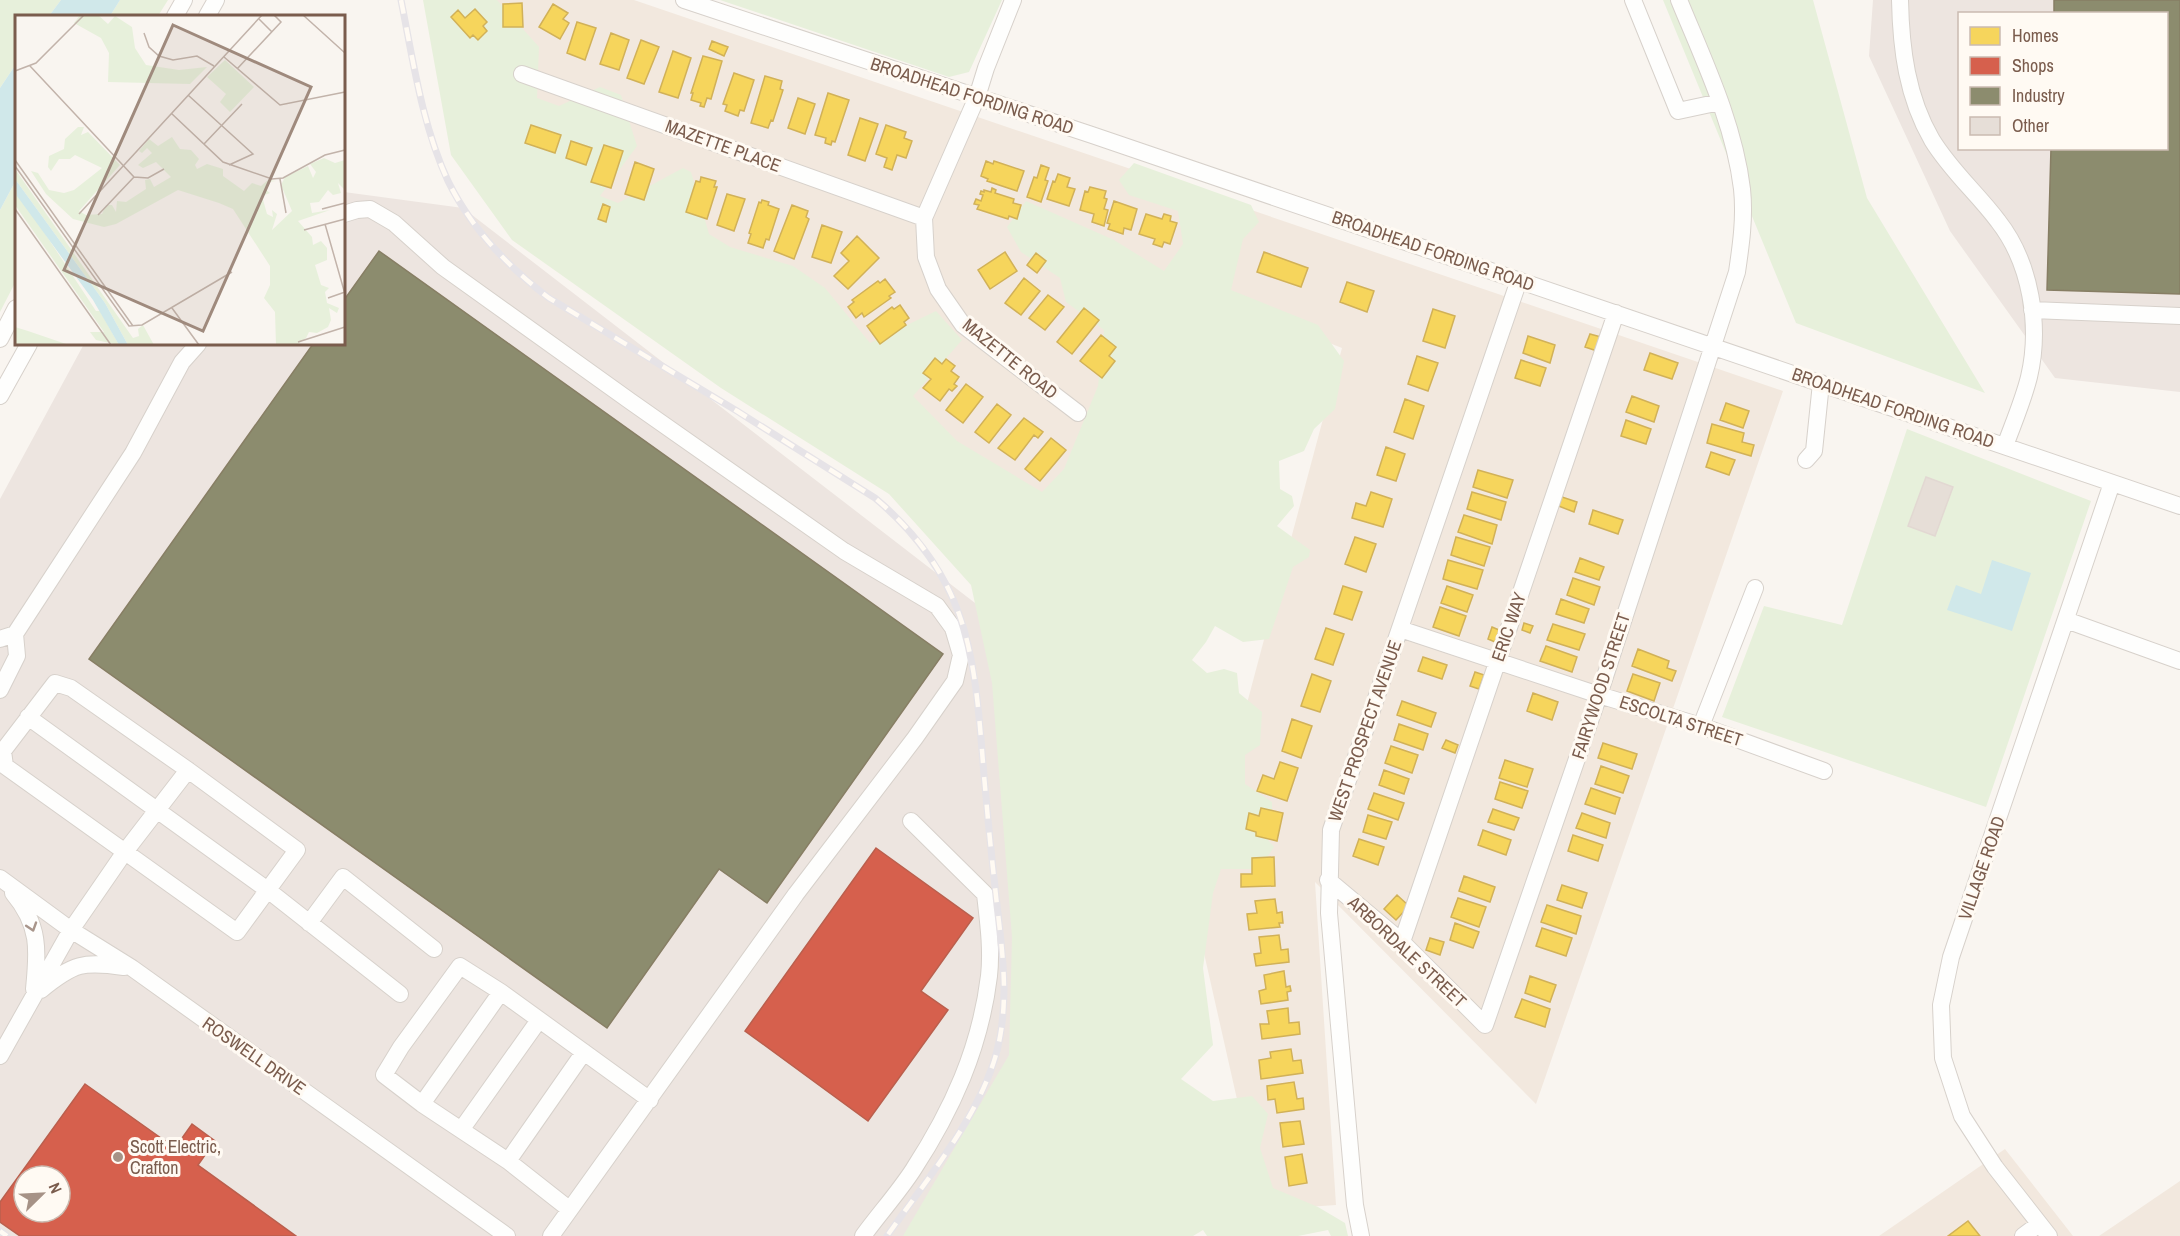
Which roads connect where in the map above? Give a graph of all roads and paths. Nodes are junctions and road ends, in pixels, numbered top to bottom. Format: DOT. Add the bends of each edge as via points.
graph roads {
  1 [pos="184,0"];
  2 [pos="216,0"];
  3 [pos="684,0"];
  4 [pos="1013,0"];
  5 [pos="1633,0"];
  6 [pos="1679,0"];
  7 [pos="1900,0"];
  8 [pos="176,15"];
  9 [pos="208,15"];
  10 [pos="522,74"];
  11 [pos="977,98"];
  12 [pos="1720,102"];
  13 [pos="345,214"];
  14 [pos="924,218"];
  15 [pos="1519,280"];
  16 [pos="15,310"];
  17 [pos="2032,310"];
  18 [pos="1616,313"];
  19 [pos="2180,316"];
  20 [pos="0,339"];
  21 [pos="28,345"];
  22 [pos="197,345"];
  23 [pos="1713,346"];
  24 [pos="1821,383"];
  25 [pos="0,396"];
  26 [pos="1078,412"];
  27 [pos="2005,446"];
  28 [pos="1806,460"];
  29 [pos="2112,483"];
  30 [pos="2180,506"];
  31 [pos="1755,588"];
  32 [pos="2066,620"];
  33 [pos="1400,628"];
  34 [pos="7,636"];
  35 [pos="2180,661"];
  36 [pos="1497,662"];
  37 [pos="0,690"];
  38 [pos="1599,695"];
  39 [pos="28,717"];
  40 [pos="1701,726"];
  41 [pos="189,771"];
  42 [pos="1824,771"];
  43 [pos="157,811"];
  44 [pos="911,821"];
  45 [pos="124,853"];
  46 [pos="0,878"];
  47 [pos="1328,880"];
  48 [pos="269,891"];
  49 [pos="309,923"];
  50 [pos="71,930"];
  51 [pos="1402,942"];
  52 [pos="434,949"];
  53 [pos="132,968"];
  54 [pos="501,992"];
  55 [pos="400,994"];
  56 [pos="34,996"];
  57 [pos="539,1020"];
  58 [pos="1485,1025"];
  59 [pos="584,1052"];
  60 [pos="0,1056"];
  61 [pos="650,1100"];
  62 [pos="422,1104"];
  63 [pos="461,1130"];
  64 [pos="508,1161"];
  65 [pos="569,1209"];
  66 [pos="2044,1230"];
  67 [pos="507,1236"];
  68 [pos="551,1236"];
  69 [pos="863,1236"];
  70 [pos="1361,1236"];
  71 [pos="2023,1236"];
  1 -- 8 [label="street"];
  2 -- 9 [label="street"];
  3 -- 11 [label="street, BROADHEAD FORDING ROAD"];
  4 -- 11 [label="street, MAZETTE ROAD"];
  5 -- 12 [label="street" via="1678,111"];
  6 -- 12 [label="street, FAIRYWOOD STREET"];
  7 -- 17 [label="street" via="1902,48 1912,96 1943,157 2012,242 2028,284"];
  10 -- 14 [label="street, MAZETTE PLACE"];
  11 -- 14 [label="street, MAZETTE ROAD"];
  11 -- 15 [label="street, BROADHEAD FORDING ROAD"];
  12 -- 23 [label="street, FAIRYWOOD STREET" via="1736,155 1743,230 1737,272"];
  13 -- 61 [label="street" via="370,209 394,223 443,267 844,551 937,606 953,628 961,655 955,681 796,894"];
  14 -- 26 [label="street, MAZETTE ROAD" via="926,256 938,289 963,325"];
  15 -- 18 [label="street, BROADHEAD FORDING ROAD"];
  15 -- 33 [label="street, WEST PROSPECT AVENUE"];
  16 -- 20 [label="street"];
  17 -- 19 [label="street"];
  17 -- 27 [label="street" via="2029,376"];
  18 -- 23 [label="street, BROADHEAD FORDING ROAD"];
  18 -- 36 [label="street, ERIC WAY"];
  21 -- 25 [label="street"];
  22 -- 34 [label="street" via="182,362 133,453"];
  23 -- 24 [label="street, BROADHEAD FORDING ROAD"];
  23 -- 38 [label="street, FAIRYWOOD STREET"];
  24 -- 27 [label="street, BROADHEAD FORDING ROAD"];
  24 -- 28 [label="street" via="1814,451"];
  27 -- 29 [label="street, BROADHEAD FORDING ROAD"];
  29 -- 30 [label="street, BROADHEAD FORDING ROAD"];
  29 -- 32 [label="street, VILLAGE ROAD"];
  31 -- 40 [label="street"];
  32 -- 35 [label="street"];
  32 -- 66 [label="street, VILLAGE ROAD" via="1951,957 1941,1005 1943,1058 1962,1116"];
  33 -- 36 [label="street, ESCOLTA STREET"];
  33 -- 47 [label="street, WEST PROSPECT AVENUE" via="1331,830"];
  34 -- 37 [label="street" via="17,656"];
  36 -- 38 [label="street, ESCOLTA STREET"];
  36 -- 51 [label="street, ERIC WAY"];
  38 -- 40 [label="street, ESCOLTA STREET"];
  38 -- 58 [label="street, FAIRYWOOD STREET"];
  39 -- 41 [label="street" via="55,683 71,688"];
  39 -- 43 [label="street"];
  39 -- 45 [label="street" via="3,751 5,766"];
  40 -- 42 [label="street, ESCOLTA STREET"];
  41 -- 43 [label="street"];
  41 -- 48 [label="street" via="297,850"];
  43 -- 45 [label="street"];
  43 -- 48 [label="street"];
  44 -- 69 [label="street" via="985,894 989,977 974,1052 955,1098 912,1171"];
  45 -- 48 [label="street" via="237,932"];
  45 -- 50 [label="street"];
  46 -- 50 [label="street, ROSWELL DRIVE"];
  46 -- 56 [label="street, one-way" via="34,926 38,950"];
  47 -- 51 [label="street, ARBORDALE STREET"];
  47 -- 70 [label="street, WEST PROSPECT AVENUE" via="1337,1017"];
  48 -- 49 [label="street"];
  49 -- 52 [label="street" via="343,876"];
  49 -- 55 [label="street"];
  50 -- 53 [label="street, ROSWELL DRIVE"];
  50 -- 56 [label="street"];
  51 -- 58 [label="street, ARBORDALE STREET"];
  53 -- 56 [label="street" via="78,965"];
  53 -- 67 [label="street, ROSWELL DRIVE"];
  54 -- 57 [label="street"];
  54 -- 62 [label="street"];
  54 -- 62 [label="street" via="460,966 401,1047 384,1074"];
  56 -- 60 [label="street"];
  57 -- 59 [label="street"];
  57 -- 63 [label="street"];
  59 -- 61 [label="street"];
  59 -- 64 [label="street"];
  61 -- 65 [label="street"];
  62 -- 63 [label="street"];
  63 -- 64 [label="street"];
  64 -- 65 [label="street"];
  65 -- 68 [label="street"];
  66 -- 71 [label="street"];
}
